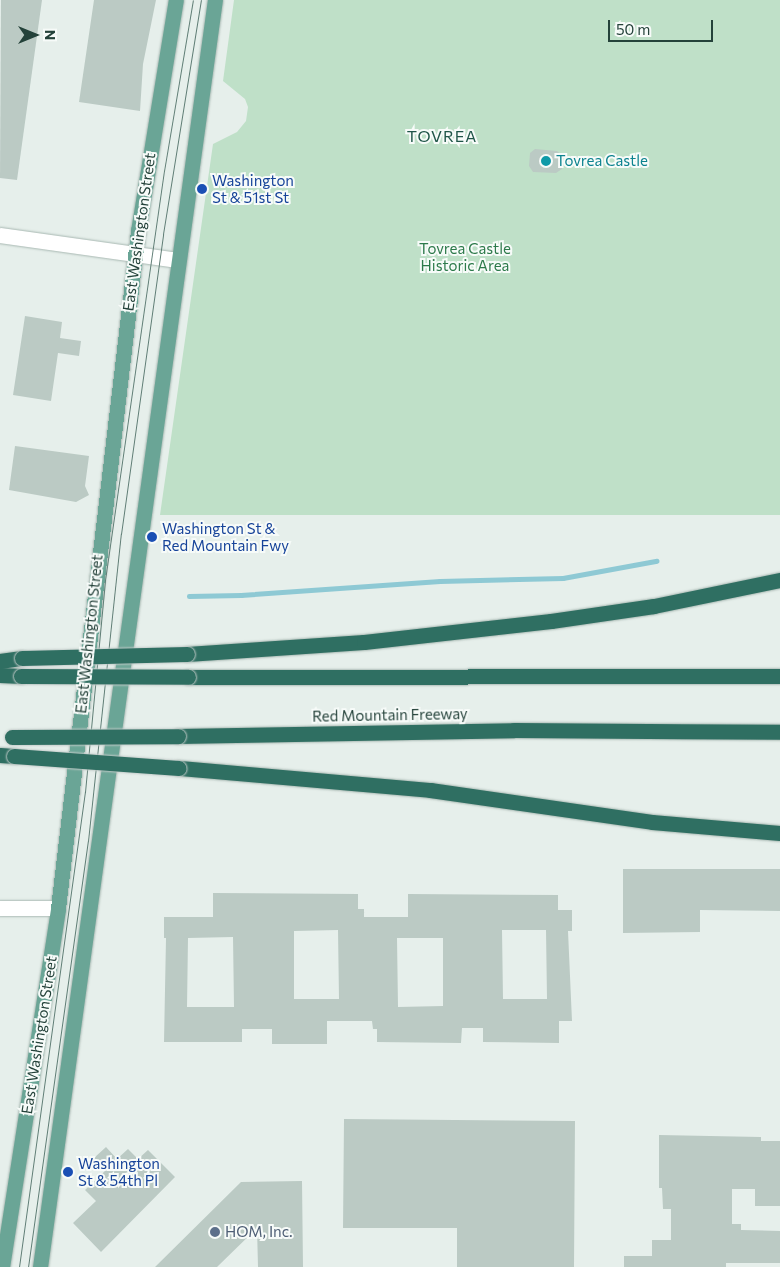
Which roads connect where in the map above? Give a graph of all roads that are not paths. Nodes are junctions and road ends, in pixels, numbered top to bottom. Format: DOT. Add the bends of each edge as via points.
graph roads {
  1 [pos="176,0"];
  2 [pos="215,0"];
  3 [pos="0,235"];
  4 [pos="135,255"];
  5 [pos="176,260"];
  6 [pos="780,580"];
  7 [pos="0,661"];
  8 [pos="0,675"];
  9 [pos="780,676"];
  10 [pos="780,732"];
  11 [pos="6,737"];
  12 [pos="7,756"];
  13 [pos="780,833"];
  14 [pos="0,908"];
  15 [pos="58,908"];
  16 [pos="2,1267"];
  17 [pos="40,1267"];
  1 -- 4 [label="main road, East Washington Street"];
  2 -- 5 [label="main road, East Washington Street"];
  3 -- 4 [label="street"];
  4 -- 5 [label="street"];
  4 -- 15 [label="main road, East Washington Street"];
  5 -- 17 [label="main road, East Washington Street"];
  6 -- 7 [label="highway, bridge" via="654,606 364,642 187,654"];
  8 -- 9 [label="highway, bridge"];
  10 -- 11 [label="highway, Red Mountain Freeway, bridge" via="514,730"];
  12 -- 13 [label="highway, bridge" via="430,790 652,822"];
  14 -- 15 [label="street"];
  15 -- 16 [label="main road, East Washington Street"];
}
